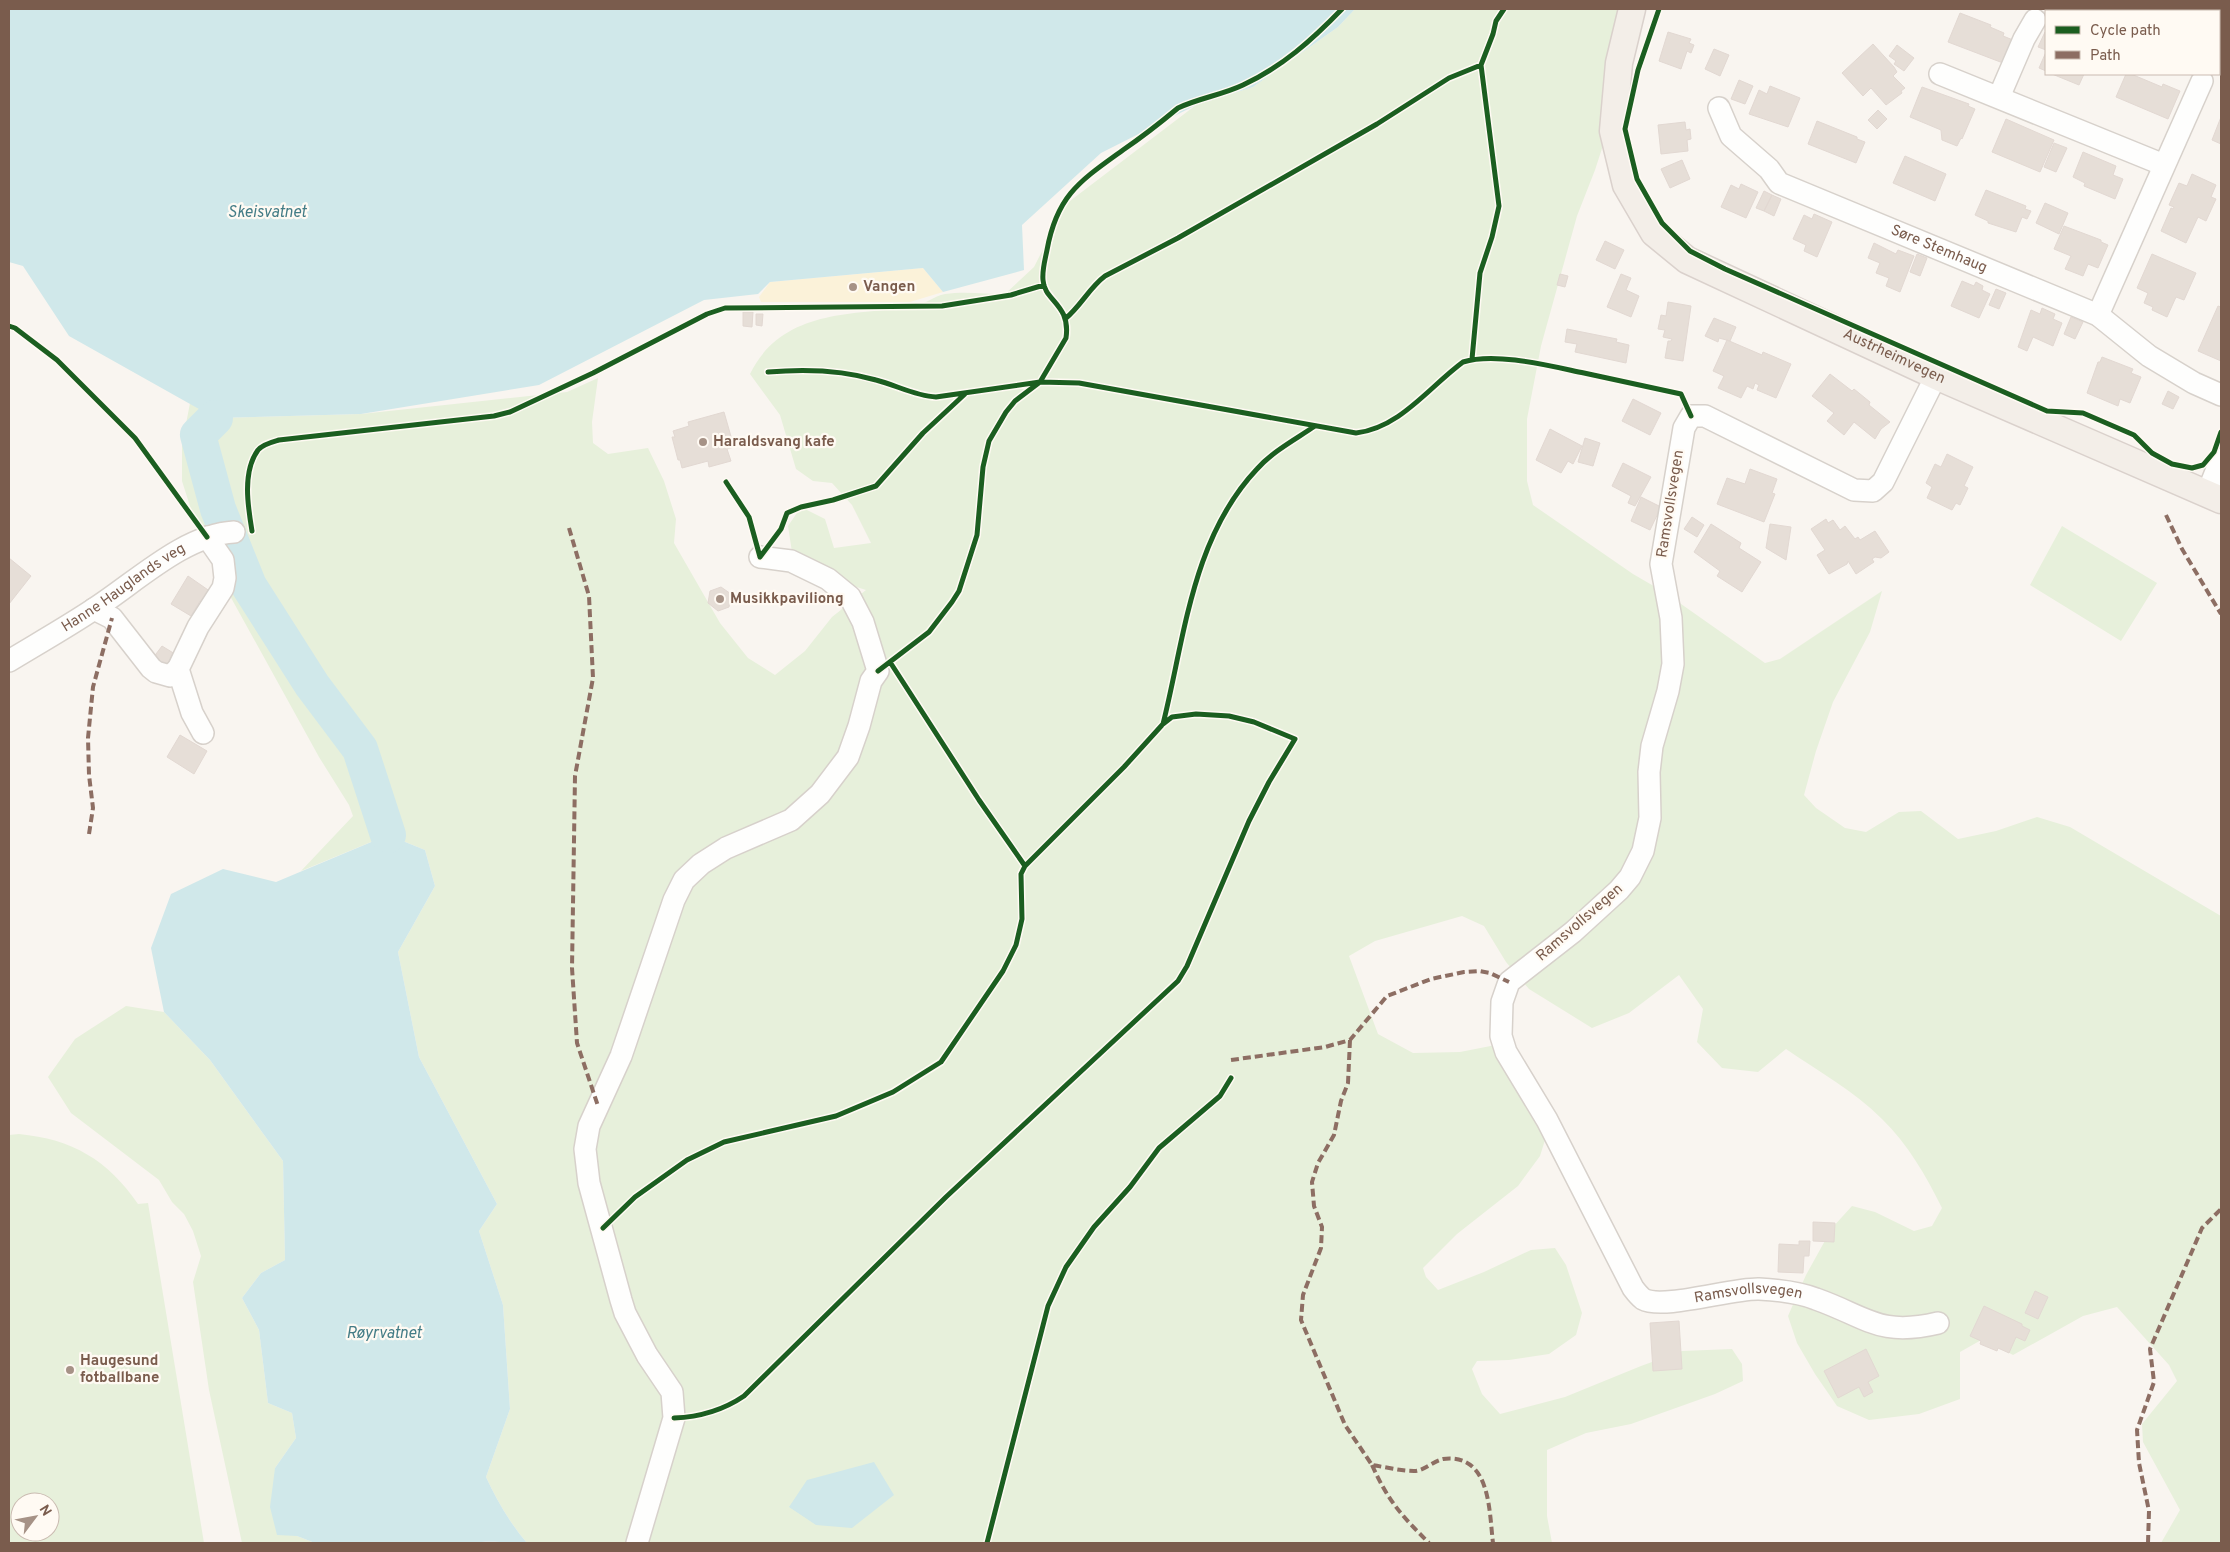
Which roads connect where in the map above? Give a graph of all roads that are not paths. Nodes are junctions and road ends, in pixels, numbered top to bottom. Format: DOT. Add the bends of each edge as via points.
graph roads {
  1 [pos="1632,9"];
  2 [pos="2035,20"];
  3 [pos="1940,74"];
  4 [pos="2202,81"];
  5 [pos="1998,97"];
  6 [pos="1719,108"];
  7 [pos="2164,165"];
  8 [pos="2098,315"];
  9 [pos="1936,376"];
  10 [pos="2221,395"];
  11 [pos="2221,459"];
  12 [pos="2214,497"];
  13 [pos="760,557"];
  14 [pos="94,609"];
  15 [pos="9,661"];
  16 [pos="178,669"];
  17 [pos="203,733"];
  18 [pos="1938,1323"];
  19 [pos="637,1543"];
  1 -- 9 [label="main road, Austrheimvegen" via="1619,63 1613,130 1626,185 1654,233 1687,260"];
  2 -- 5 [label="street"];
  3 -- 5 [label="street"];
  4 -- 7 [label="street"];
  5 -- 7 [label="street"];
  6 -- 8 [label="street, Søre Stemhaug" via="1731,136 1780,183"];
  7 -- 8 [label="street"];
  8 -- 10 [label="street, Søre Stemhaug" via="2149,356"];
  9 -- 12 [label="main road, Austrheimvegen"];
  9 -- 18 [label="street, Ramsvollsvegen" via="1884,482 1873,491 1854,490 1705,416 1691,416 1684,428 1661,564 1671,618 1673,664 1652,746 1650,818 1643,851 1630,877 1607,902 1509,982 1502,1002 1503,1044 1548,1120 1633,1288 1642,1299 1667,1302 1760,1289 1815,1298 1880,1326 1919,1328"];
  11 -- 12 [label="street"];
  13 -- 19 [label="street" via="791,561 828,579 850,597 864,622 878,671 871,681 848,756 820,794 791,820 726,848 684,880 674,900 620,1056 589,1126 585,1149 589,1183 625,1313 647,1355 672,1392 674,1418"];
  14 -- 15 [label="street, Hanne Hauglands veg"];
  14 -- 16 [label="street" via="112,618 156,672 170,676"];
  14 -- 16 [label="street, Hanne Hauglands veg" via="168,558 220,534 225,578 223,588 198,627"];
  16 -- 17 [label="street" via="192,713"];
}
